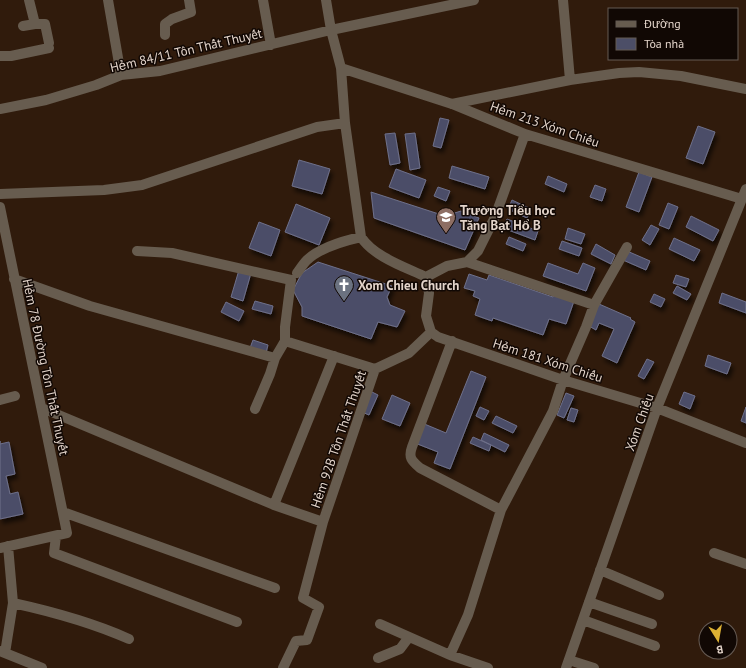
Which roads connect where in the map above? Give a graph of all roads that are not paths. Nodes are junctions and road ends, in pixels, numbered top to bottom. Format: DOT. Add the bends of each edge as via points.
graph roads {
  1 [pos="29,0"];
  2 [pos="108,0"];
  3 [pos="189,0"];
  4 [pos="263,0"];
  5 [pos="326,0"];
  6 [pos="474,0"];
  7 [pos="563,0"];
  8 [pos="35,24"];
  9 [pos="23,26"];
  10 [pos="331,30"];
  11 [pos="165,35"];
  12 [pos="271,45"];
  13 [pos="0,56"];
  14 [pos="341,68"];
  15 [pos="121,75"];
  16 [pos="570,80"];
  17 [pos="746,89"];
  18 [pos="452,104"];
  19 [pos="0,109"];
  20 [pos="345,123"];
  21 [pos="525,134"];
  22 [pos="746,189"];
  23 [pos="0,194"];
  24 [pos="742,200"];
  25 [pos="0,207"];
  26 [pos="361,237"];
  27 [pos="626,247"];
  28 [pos="137,251"];
  29 [pos="467,262"];
  30 [pos="297,273"];
  31 [pos="426,277"];
  32 [pos="14,279"];
  33 [pos="594,305"];
  34 [pos="431,332"];
  35 [pos="285,340"];
  36 [pos="452,341"];
  37 [pos="334,356"];
  38 [pos="275,358"];
  39 [pos="375,369"];
  40 [pos="563,380"];
  41 [pos="15,396"];
  42 [pos="0,400"];
  43 [pos="42,408"];
  44 [pos="657,408"];
  45 [pos="255,409"];
  46 [pos="746,443"];
  47 [pos="274,505"];
  48 [pos="501,510"];
  49 [pos="63,512"];
  50 [pos="323,522"];
  51 [pos="56,536"];
  52 [pos="4,547"];
  53 [pos="714,554"];
  54 [pos="746,564"];
  55 [pos="600,570"];
  56 [pos="275,588"];
  57 [pos="659,595"];
  58 [pos="589,602"];
  59 [pos="13,603"];
  60 [pos="583,620"];
  61 [pos="237,622"];
  62 [pos="380,624"];
  63 [pos="652,624"];
  64 [pos="409,637"];
  65 [pos="130,639"];
  66 [pos="655,646"];
  67 [pos="3,652"];
  68 [pos="450,655"];
  69 [pos="378,658"];
  70 [pos="567,664"];
  71 [pos="468,665"];
  72 [pos="42,668"];
  73 [pos="283,668"];
  74 [pos="488,668"];
  75 [pos="594,668"];
  1 -- 8 [label="street"];
  2 -- 15 [label="street"];
  3 -- 11 [label="street" via="191,12 165,24"];
  4 -- 12 [label="street"];
  5 -- 10 [label="street"];
  6 -- 10 [label="street, Hẻm 84/11 Tôn Thất Thuyết"];
  7 -- 16 [label="street"];
  8 -- 9 [label="street"];
  8 -- 13 [label="street" via="45,24 49,46 11,56"];
  10 -- 12 [label="street, Hẻm 84/11 Tôn Thất Thuyết"];
  10 -- 14 [label="street"];
  12 -- 15 [label="street, Hẻm 84/11 Tôn Thất Thuyết" via="160,71"];
  14 -- 18 [label="street, Hẻm 213 Xóm Chiếu"];
  14 -- 20 [label="street"];
  15 -- 19 [label="street, Hẻm 84/11 Tôn Thất Thuyết" via="46,100"];
  16 -- 17 [label="street" via="639,72 682,76"];
  16 -- 18 [label="street"];
  18 -- 21 [label="street, Hẻm 213 Xóm Chiếu"];
  20 -- 23 [label="street" via="318,127 142,185 104,190"];
  20 -- 26 [label="street"];
  21 -- 24 [label="street, Hẻm 213 Xóm Chiếu"];
  21 -- 29 [label="street" via="495,217 478,251"];
  22 -- 24 [label="street, Xóm Chiếu"];
  24 -- 44 [label="street, Xóm Chiếu"];
  25 -- 32 [label="street, Hẻm 78 Đường Tôn Thất Thuyết"];
  26 -- 30 [label="street" via="326,248 307,260"];
  26 -- 31 [label="street" via="374,251"];
  27 -- 33 [label="street"];
  28 -- 35 [label="street" via="172,253 291,280"];
  29 -- 31 [label="street" via="447,266"];
  29 -- 33 [label="street"];
  31 -- 34 [label="street" via="430,293 426,316"];
  32 -- 38 [label="street" via="90,306"];
  32 -- 43 [label="street, Hẻm 78 Đường Tôn Thất Thuyết"];
  33 -- 40 [label="street"];
  34 -- 36 [label="street, Hẻm 181 Xóm Chiếu"];
  34 -- 39 [label="street, Hẻm 92B Tôn Thất Thuyết" via="409,353"];
  35 -- 37 [label="street"];
  35 -- 38 [label="street"];
  36 -- 40 [label="street, Hẻm 181 Xóm Chiếu"];
  36 -- 48 [label="street" via="410,457 420,468"];
  37 -- 39 [label="street"];
  37 -- 47 [label="street"];
  38 -- 45 [label="street"];
  39 -- 50 [label="street, Hẻm 92B Tôn Thất Thuyết"];
  40 -- 44 [label="street, Hẻm 181 Xóm Chiếu"];
  40 -- 48 [label="street" via="553,411"];
  41 -- 42 [label="street"];
  43 -- 47 [label="street"];
  43 -- 49 [label="street, Hẻm 78 Đường Tôn Thất Thuyết"];
  44 -- 46 [label="street, Hẻm 181 Xóm Chiếu"];
  44 -- 55 [label="street, Xóm Chiếu"];
  47 -- 50 [label="street"];
  48 -- 68 [label="street" via="468,614"];
  49 -- 51 [label="street, Hẻm 78 Đường Tôn Thất Thuyết" via="67,534"];
  49 -- 56 [label="street"];
  50 -- 73 [label="street, Hẻm 92B Tôn Thất Thuyết" via="303,598 319,606 307,640 296,641"];
  51 -- 52 [label="street"];
  51 -- 61 [label="street" via="54,553"];
  52 -- 59 [label="street"];
  53 -- 54 [label="street"];
  55 -- 57 [label="street"];
  55 -- 58 [label="street, Xóm Chiếu"];
  58 -- 60 [label="street, Xóm Chiếu"];
  58 -- 63 [label="street"];
  59 -- 65 [label="street" via="61,614"];
  59 -- 67 [label="street"];
  60 -- 66 [label="street"];
  60 -- 70 [label="street, Xóm Chiếu"];
  62 -- 64 [label="street"];
  64 -- 68 [label="street"];
  64 -- 69 [label="street" via="400,649"];
  67 -- 72 [label="street"];
  68 -- 71 [label="street"];
  70 -- 75 [label="street"];
  71 -- 74 [label="street"];
}
